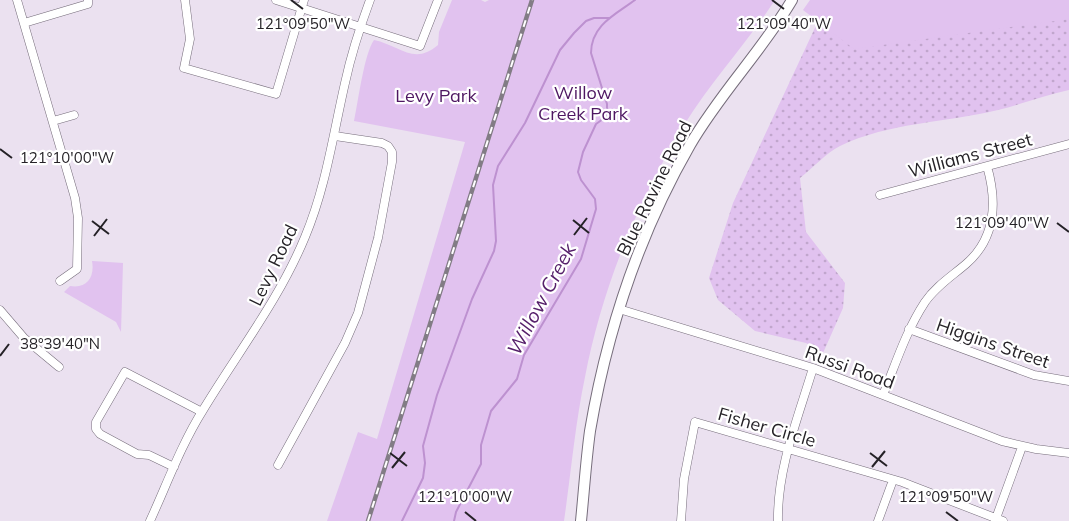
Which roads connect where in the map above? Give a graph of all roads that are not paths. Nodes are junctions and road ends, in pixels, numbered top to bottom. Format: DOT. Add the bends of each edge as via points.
graph roads {
  1 [pos="17,0"];
  2 [pos="88,0"];
  3 [pos="186,0"];
  4 [pos="276,0"];
  5 [pos="370,0"];
  6 [pos="438,0"];
  7 [pos="792,0"];
  8 [pos="302,4"];
  9 [pos="24,22"];
  10 [pos="360,26"];
  11 [pos="74,115"];
  12 [pos="52,121"];
  13 [pos="335,136"];
  14 [pos="1069,144"];
  15 [pos="987,166"];
  16 [pos="880,195"];
  17 [pos="60,281"];
  18 [pos="619,309"];
  19 [pos="0,310"];
  20 [pos="909,329"];
  21 [pos="59,367"];
  22 [pos="813,368"];
  23 [pos="1069,381"];
  24 [pos="883,395"];
  25 [pos="202,412"];
  26 [pos="1022,447"];
  27 [pos="789,450"];
  28 [pos="1069,453"];
  29 [pos="278,465"];
  30 [pos="174,467"];
  31 [pos="893,480"];
  32 [pos="998,520"];
  33 [pos="150,521"];
  34 [pos="581,521"];
  35 [pos="681,521"];
  36 [pos="778,521"];
  37 [pos="878,521"];
  1 -- 9 [label="street"];
  2 -- 9 [label="street" via="88,4"];
  3 -- 8 [label="street" via="190,39 184,68 276,94"];
  4 -- 8 [label="street"];
  5 -- 10 [label="street, Levy Road"];
  6 -- 10 [label="street" via="420,46"];
  7 -- 18 [label="main road, Blue Ravine Road" via="725,90 690,145 645,236"];
  8 -- 10 [label="street"];
  9 -- 12 [label="street"];
  10 -- 13 [label="street, Levy Road"];
  11 -- 12 [label="street"];
  12 -- 17 [label="street" via="78,218 77,269"];
  13 -- 25 [label="street, Levy Road" via="318,201 295,260"];
  13 -- 29 [label="street" via="385,145 392,152 393,162 358,313"];
  14 -- 15 [label="street, Williams Street"];
  15 -- 16 [label="street, Williams Street"];
  15 -- 20 [label="street" via="994,201 987,235 975,255 927,299"];
  18 -- 22 [label="street, Russi Road"];
  18 -- 34 [label="main road, Blue Ravine Road" via="592,421"];
  19 -- 21 [label="street" via="14,328"];
  20 -- 23 [label="street, Higgins Street" via="1034,375"];
  20 -- 24 [label="street"];
  22 -- 24 [label="street, Russi Road"];
  22 -- 27 [label="street"];
  24 -- 26 [label="street, Russi Road"];
  25 -- 30 [label="street, Levy Road"];
  25 -- 30 [label="street" via="125,372 96,422 100,434 137,454"];
  26 -- 28 [label="street, Russi Road"];
  26 -- 32 [label="street"];
  27 -- 31 [label="street, Fisher Circle"];
  27 -- 35 [label="street, Fisher Circle" via="695,422"];
  27 -- 36 [label="street" via="779,490"];
  30 -- 33 [label="street, Levy Road"];
  31 -- 32 [label="street, Fisher Circle"];
  31 -- 37 [label="street"];
}
